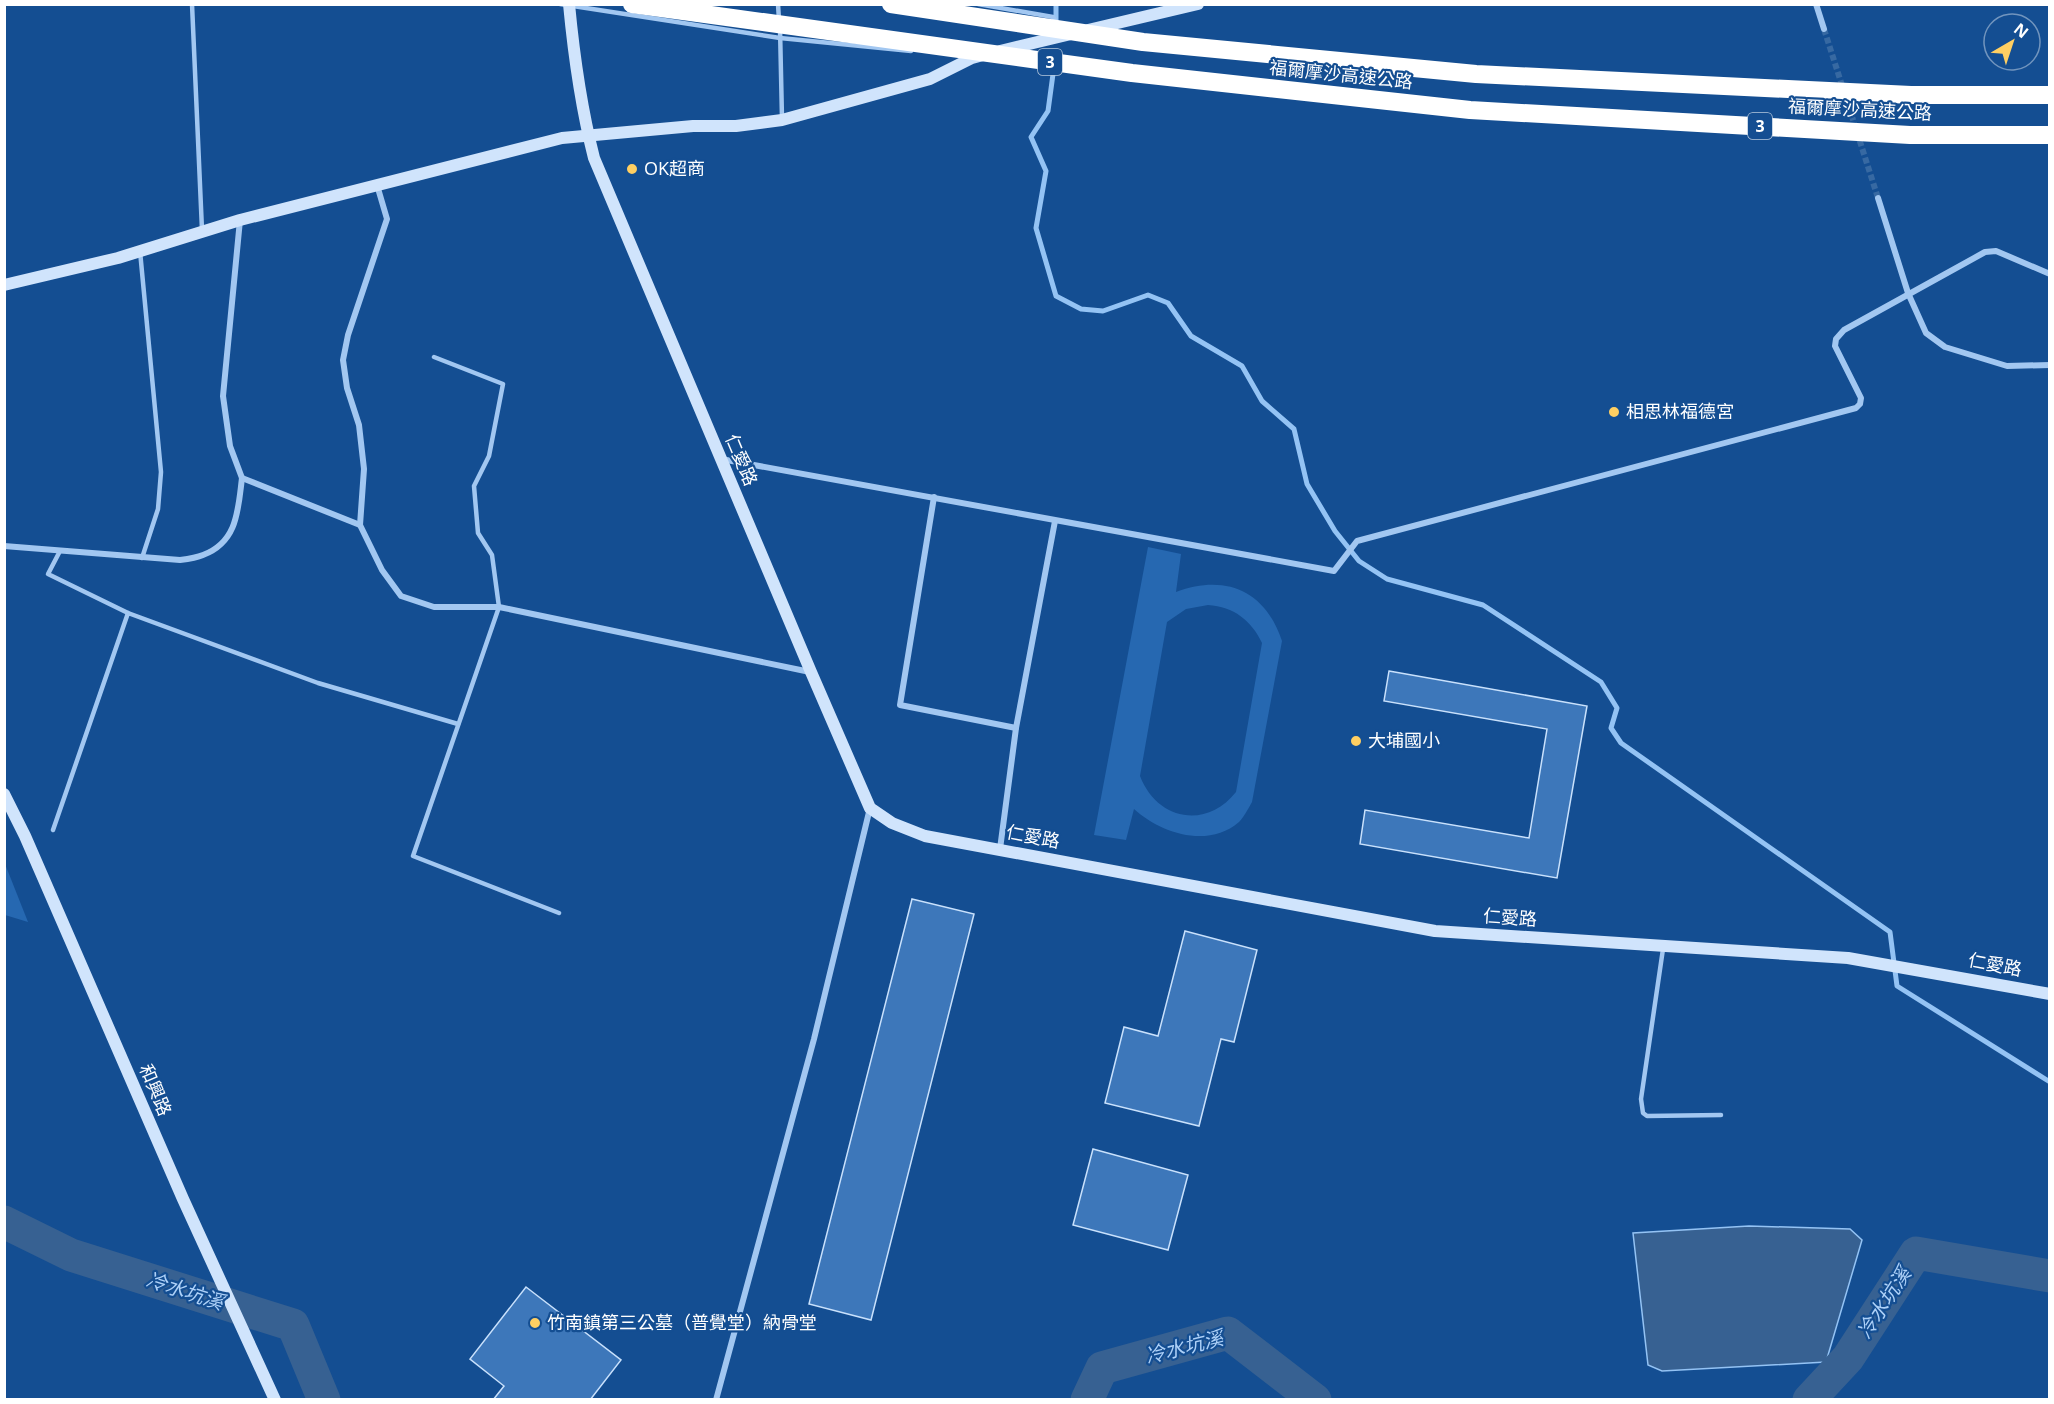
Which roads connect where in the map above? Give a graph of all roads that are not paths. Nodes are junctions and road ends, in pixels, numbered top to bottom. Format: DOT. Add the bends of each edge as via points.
graph roads {
  1 [pos="192,4"];
  2 [pos="632,4"];
  3 [pos="778,4"];
  4 [pos="891,4"];
  5 [pos="978,4"];
  6 [pos="1198,4"];
  7 [pos="1816,4"];
  8 [pos="566,5"];
  9 [pos="1824,29"];
  10 [pos="1063,36"];
  11 [pos="780,38"];
  12 [pos="915,52"];
  13 [pos="2049,95"];
  14 [pos="782,120"];
  15 [pos="2049,135"];
  16 [pos="589,136"];
  17 [pos="377,184"];
  18 [pos="1878,198"];
  19 [pos="240,220"];
  20 [pos="202,233"];
  21 [pos="140,251"];
  22 [pos="2049,274"];
  23 [pos="4,285"];
  24 [pos="1908,293"];
  25 [pos="434,357"];
  26 [pos="2049,366"];
  27 [pos="721,459"];
  28 [pos="242,478"];
  29 [pos="934,497"];
  30 [pos="1055,521"];
  31 [pos="360,525"];
  32 [pos="4,546"];
  33 [pos="60,551"];
  34 [pos="142,558"];
  35 [pos="499,607"];
  36 [pos="128,613"];
  37 [pos="811,672"];
  38 [pos="458,724"];
  39 [pos="1016,728"];
  40 [pos="4,794"];
  41 [pos="870,808"];
  42 [pos="53,830"];
  43 [pos="1000,849"];
  44 [pos="559,913"];
  45 [pos="1664,946"];
  46 [pos="2049,994"];
  47 [pos="1721,1114"];
  48 [pos="275,1400"];
  49 [pos="716,1400"];
  1 -- 20 [label="lane"];
  2 -- 15 [label="highway, 福爾摩沙高速公路 / 3" via="1132,73 1470,110 1910,135"];
  3 -- 11 [label="lane"];
  4 -- 13 [label="highway, 福爾摩沙高速公路 / 3" via="1143,42 1476,74 1911,95"];
  5 -- 10 [label="lane" via="1053,17"];
  6 -- 10 [label="street"];
  7 -- 9 [label="street"];
  8 -- 11 [label="lane"];
  8 -- 16 [label="street, 仁愛路"];
  10 -- 14 [label="street" via="966,57 930,78"];
  11 -- 12 [label="lane"];
  11 -- 14 [label="lane"];
  14 -- 16 [label="street"];
  16 -- 17 [label="street" via="562,138"];
  16 -- 27 [label="street, 仁愛路" via="594,158"];
  17 -- 19 [label="street"];
  17 -- 31 [label="street" via="387,219 343,360 359,425 364,469"];
  18 -- 24 [label="street"];
  19 -- 20 [label="street"];
  19 -- 28 [label="street" via="223,396 230,446"];
  20 -- 21 [label="street"];
  21 -- 23 [label="street"];
  21 -- 34 [label="lane" via="161,472 158,509"];
  22 -- 24 [label="street" via="1996,251 1985,252"];
  24 -- 26 [label="street" via="1926,333 1945,347 2007,366"];
  24 -- 30 [label="street" via="1844,330 1836,339 1835,346 1861,398 1856,408 1357,541 1334,571"];
  25 -- 35 [label="lane" via="503,384 489,456 474,486 478,533 492,555"];
  27 -- 29 [label="street"];
  27 -- 37 [label="street, 仁愛路"];
  28 -- 31 [label="street"];
  28 -- 34 [label="street" via="236,523 224,540 205,555 180,560"];
  29 -- 30 [label="street"];
  29 -- 39 [label="street" via="900,705"];
  30 -- 39 [label="street"];
  31 -- 35 [label="street" via="382,570 401,596 434,607"];
  32 -- 33 [label="street"];
  33 -- 34 [label="street"];
  33 -- 36 [label="lane" via="48,574"];
  35 -- 37 [label="street"];
  35 -- 38 [label="lane"];
  36 -- 38 [label="lane" via="318,683"];
  36 -- 42 [label="lane"];
  37 -- 41 [label="street, 仁愛路"];
  38 -- 44 [label="lane" via="413,855"];
  39 -- 43 [label="street"];
  40 -- 48 [label="street, 和興路"];
  41 -- 43 [label="street, 仁愛路" via="892,823 925,836"];
  41 -- 49 [label="street" via="814,1039"];
  43 -- 45 [label="street, 仁愛路" via="1435,931"];
  45 -- 46 [label="street, 仁愛路" via="1848,958"];
  45 -- 47 [label="lane" via="1641,1099 1643,1113"];
}
